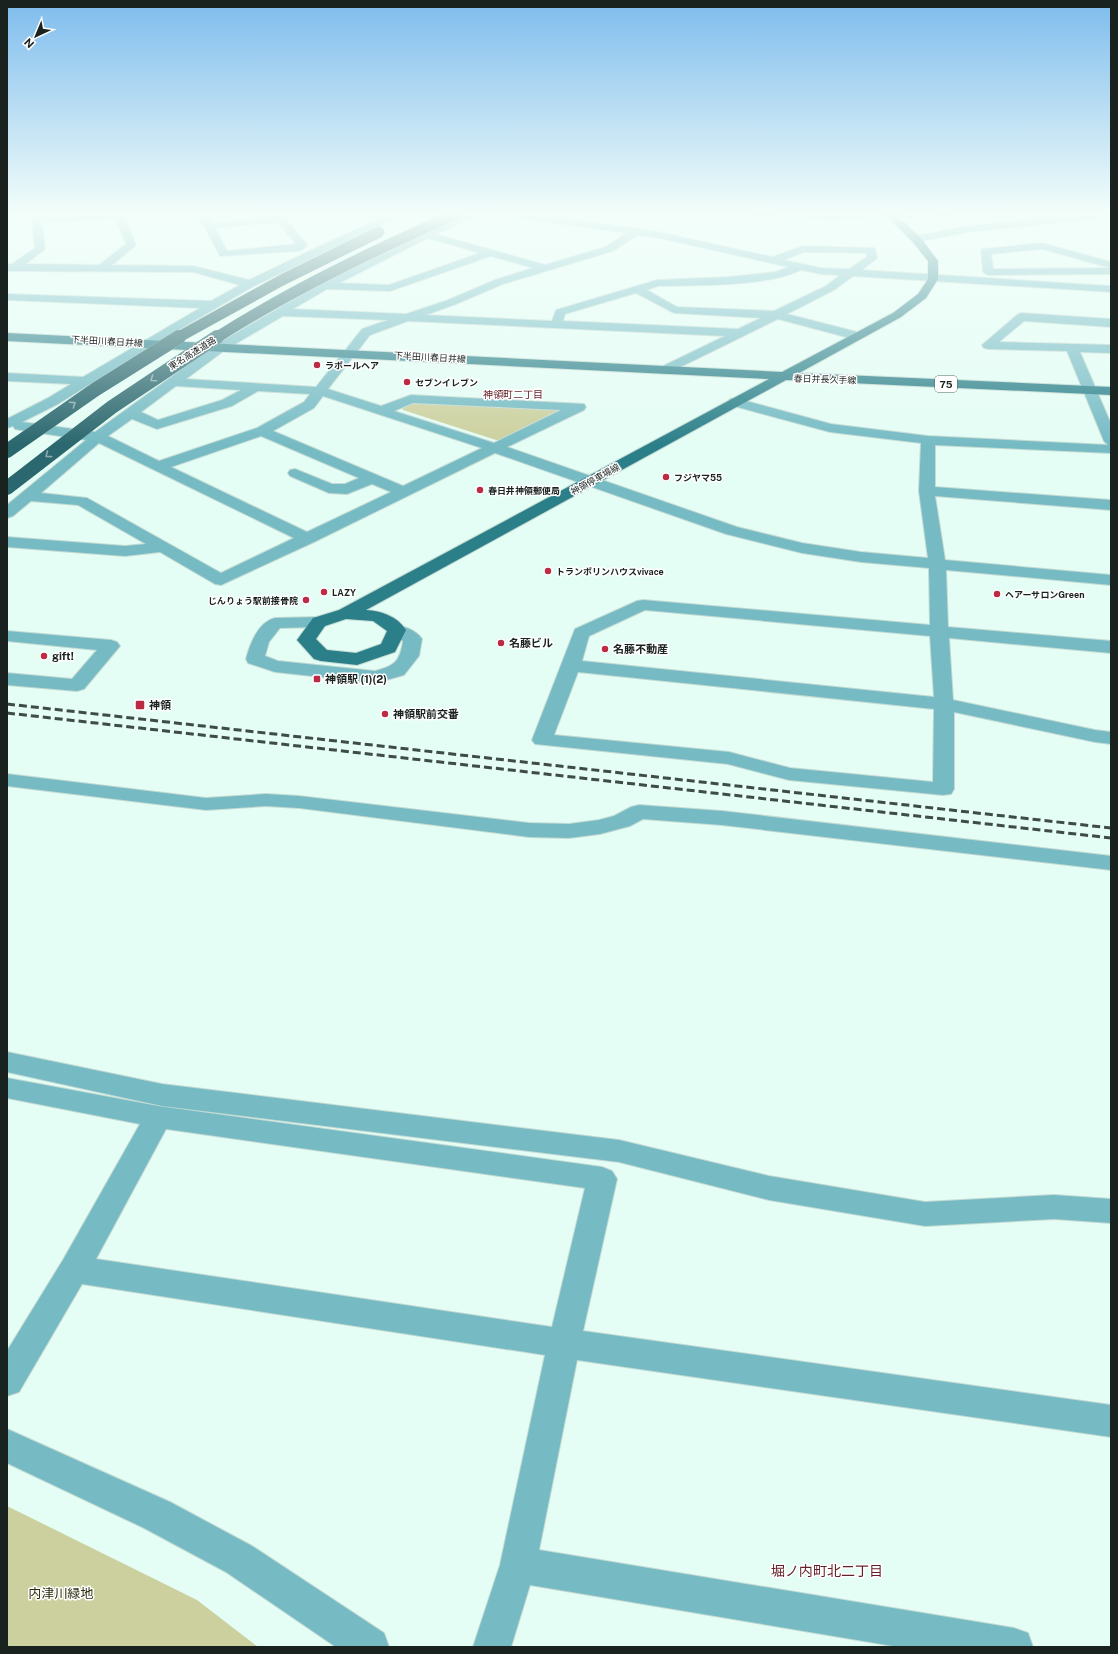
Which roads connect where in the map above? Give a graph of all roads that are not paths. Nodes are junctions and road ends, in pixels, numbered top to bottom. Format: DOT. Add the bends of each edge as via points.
graph roads {
  1 [pos="239,290"];
  2 [pos="262,290"];
  3 [pos="299,290"];
  4 [pos="318,290"];
  5 [pos="480,290"];
  6 [pos="634,290"];
  7 [pos="640,290"];
  8 [pos="826,290"];
  9 [pos="926,290"];
  10 [pos="7,297"];
  11 [pos="213,305"];
  12 [pos="282,312"];
  13 [pos="777,315"];
  14 [pos="408,317"];
  15 [pos="557,323"];
  16 [pos="1111,323"];
  17 [pos="741,333"];
  18 [pos="7,336"];
  19 [pos="857,336"];
  20 [pos="147,343"];
  21 [pos="222,347"];
  22 [pos="1072,348"];
  23 [pos="1111,349"];
  24 [pos="349,353"];
  25 [pos="666,370"];
  26 [pos="7,377"];
  27 [pos="781,377"];
  28 [pos="85,381"];
  29 [pos="174,382"];
  30 [pos="256,387"];
  31 [pos="1089,390"];
  32 [pos="320,391"];
  33 [pos="1111,391"];
  34 [pos="736,402"];
  35 [pos="381,411"];
  36 [pos="131,412"];
  37 [pos="22,426"];
  38 [pos="262,431"];
  39 [pos="98,436"];
  40 [pos="7,437"];
  41 [pos="928,440"];
  42 [pos="1111,441"];
  43 [pos="496,448"];
  44 [pos="1111,449"];
  45 [pos="7,451"];
  46 [pos="159,466"];
  47 [pos="295,473"];
  48 [pos="372,478"];
  49 [pos="591,482"];
  50 [pos="7,488"];
  51 [pos="927,491"];
  52 [pos="404,492"];
  53 [pos="26,496"];
  54 [pos="1111,505"];
  55 [pos="7,513"];
  56 [pos="308,539"];
  57 [pos="7,542"];
  58 [pos="164,548"];
  59 [pos="937,564"];
  60 [pos="1111,580"];
  61 [pos="345,614"];
  62 [pos="319,622"];
  63 [pos="397,630"];
  64 [pos="939,631"];
  65 [pos="7,636"];
  66 [pos="1111,647"];
  67 [pos="571,666"];
  68 [pos="7,678"];
  69 [pos="944,704"];
  70 [pos="1111,738"];
  71 [pos="7,780"];
  72 [pos="1111,863"];
  73 [pos="7,1062"];
  74 [pos="7,1088"];
  75 [pos="158,1116"];
  76 [pos="1111,1211"];
  77 [pos="74,1269"];
  78 [pos="564,1343"];
  79 [pos="7,1381"];
  80 [pos="1111,1421"];
  81 [pos="7,1446"];
  82 [pos="518,1565"];
  83 [pos="370,1647"];
  84 [pos="492,1647"];
  85 [pos="1014,1647"];
  1 -- 11 [label="street"];
  45 -- 2 [label="highway, 東名高速道路, one-way, bridge" via="45,423 172,340"];
  3 -- 50 [label="highway, 東名高速道路, one-way, bridge" via="166,370 106,412"];
  4 -- 12 [label="street"];
  5 -- 14 [label="street"];
  6 -- 15 [label="street" via="560,312"];
  7 -- 13 [label="street" via="674,310"];
  8 -- 13 [label="street"];
  9 -- 19 [label="main road, 春日井長久手線" via="897,315"];
  10 -- 11 [label="street"];
  11 -- 20 [label="street"];
  12 -- 14 [label="street"];
  12 -- 21 [label="street"];
  13 -- 17 [label="street"];
  13 -- 19 [label="street"];
  14 -- 15 [label="street"];
  14 -- 24 [label="street" via="366,332"];
  15 -- 17 [label="street"];
  16 -- 22 [label="street" via="1021,317 988,345"];
  17 -- 25 [label="street"];
  18 -- 20 [label="main road, 下半田川春日井線"];
  19 -- 27 [label="main road, 春日井長久手線"];
  20 -- 21 [label="main road, 下半田川春日井線"];
  20 -- 28 [label="street"];
  21 -- 24 [label="main road, 下半田川春日井線"];
  21 -- 29 [label="street"];
  22 -- 23 [label="street"];
  22 -- 31 [label="street"];
  24 -- 25 [label="main road, 下半田川春日井線"];
  24 -- 32 [label="street"];
  25 -- 27 [label="main road, 下半田川春日井線"];
  26 -- 28 [label="street"];
  27 -- 31 [label="main road, 春日井長久手線 / 75"];
  27 -- 34 [label="main road, 神領停車場線"];
  28 -- 37 [label="street" via="53,401 7,424"];
  29 -- 30 [label="street"];
  29 -- 36 [label="street"];
  30 -- 32 [label="street"];
  30 -- 36 [label="street" via="227,403 157,425"];
  31 -- 33 [label="main road, 春日井長久手線 / 75"];
  31 -- 42 [label="street"];
  32 -- 35 [label="street"];
  32 -- 38 [label="street" via="309,405"];
  34 -- 41 [label="street" via="830,428"];
  34 -- 49 [label="main road, 神領停車場線"];
  35 -- 43 [label="street"];
  35 -- 43 [label="street" via="411,399 579,408"];
  36 -- 39 [label="street"];
  37 -- 39 [label="street"];
  37 -- 40 [label="street"];
  38 -- 46 [label="street"];
  38 -- 48 [label="street"];
  39 -- 46 [label="street"];
  39 -- 53 [label="street"];
  41 -- 44 [label="street"];
  41 -- 51 [label="street"];
  43 -- 49 [label="street"];
  43 -- 52 [label="street"];
  46 -- 56 [label="street"];
  47 -- 48 [label="street" via="329,488 347,489"];
  48 -- 52 [label="street"];
  49 -- 59 [label="street" via="732,531 764,539 861,557"];
  49 -- 61 [label="main road, 神領停車場線"];
  51 -- 54 [label="street"];
  51 -- 59 [label="street"];
  52 -- 56 [label="street"];
  53 -- 55 [label="street"];
  53 -- 58 [label="street" via="82,502"];
  56 -- 58 [label="street" via="221,580"];
  57 -- 58 [label="street" via="125,551"];
  59 -- 60 [label="street"];
  59 -- 64 [label="street"];
  61 -- 62 [label="main road"];
  61 -- 63 [label="main road" via="378,616"];
  62 -- 63 [label="main road" via="306,640 322,655 336,657 356,659 388,648"];
  62 -- 63 [label="street" via="275,623 260,641 255,660 275,666 376,677 396,671 410,656 413,639"];
  64 -- 66 [label="street"];
  64 -- 67 [label="street" via="643,605 581,633"];
  64 -- 69 [label="street"];
  65 -- 68 [label="street" via="111,646 77,685"];
  67 -- 69 [label="street"];
  67 -- 69 [label="street" via="542,740 729,758 789,774 943,790"];
  69 -- 70 [label="street"];
  71 -- 72 [label="street" via="206,804 266,800 299,802 529,830 569,831 600,827 622,821 639,812 722,818"];
  73 -- 76 [label="street" via="162,1095 619,1151 769,1188 925,1214 1054,1207"];
  74 -- 75 [label="street"];
  75 -- 77 [label="street"];
  75 -- 78 [label="street" via="602,1179"];
  77 -- 78 [label="street"];
  77 -- 79 [label="street"];
  78 -- 80 [label="street"];
  78 -- 82 [label="street"];
  81 -- 83 [label="street" via="157,1515 239,1559"];
  82 -- 84 [label="street"];
  82 -- 85 [label="street"];
}
